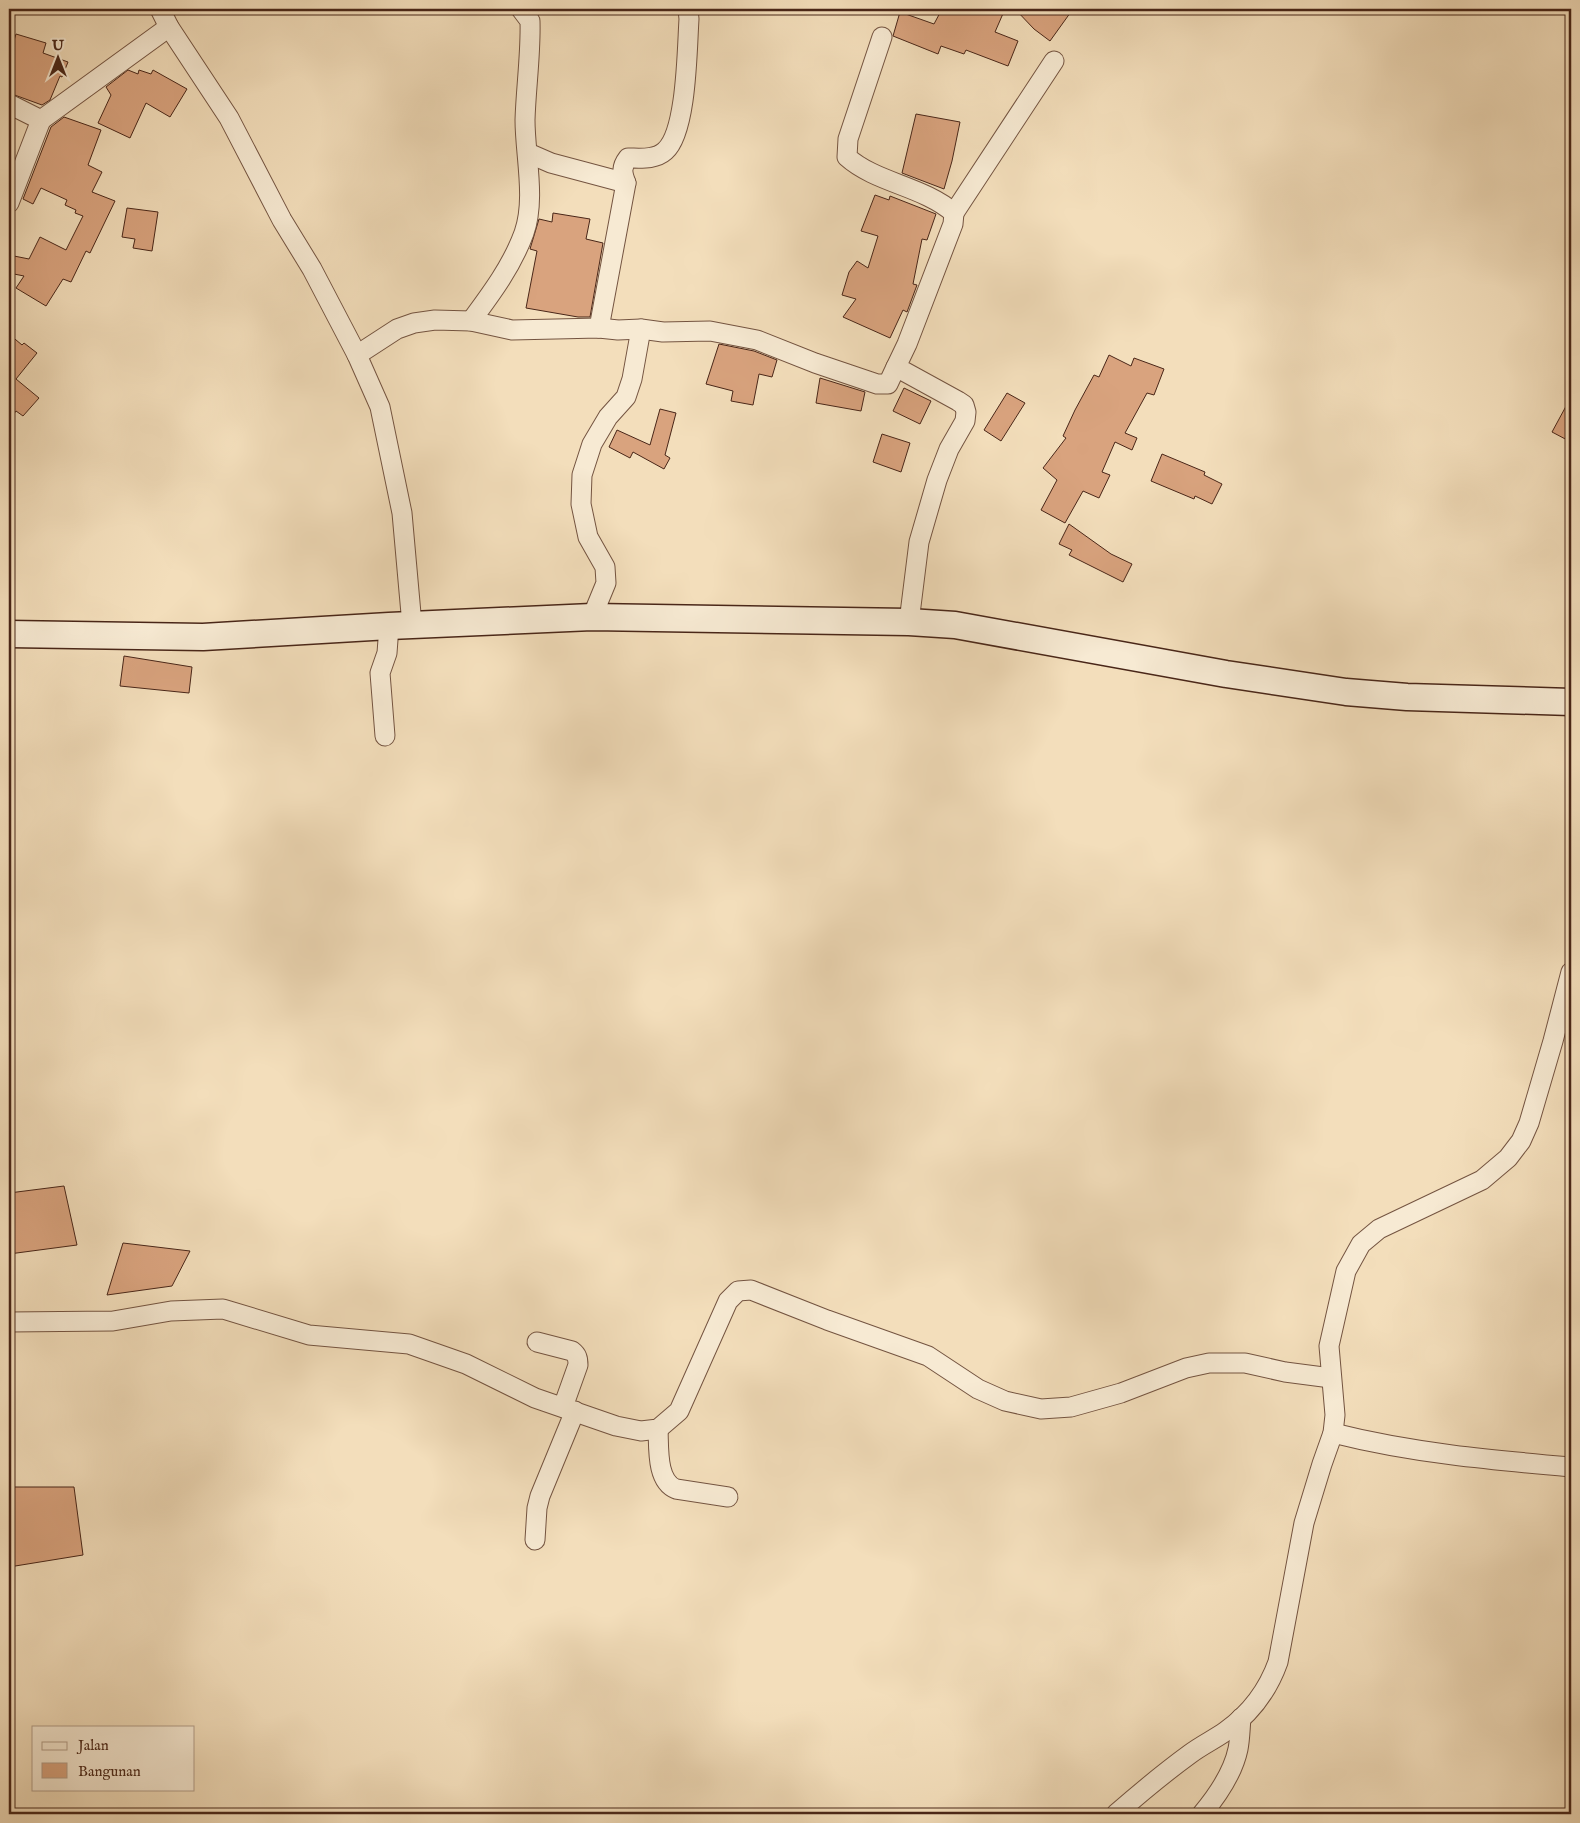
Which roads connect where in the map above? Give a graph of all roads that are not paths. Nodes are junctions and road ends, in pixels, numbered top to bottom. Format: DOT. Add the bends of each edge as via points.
graph roads {
  1 [pos="160,9"];
  2 [pos="521,9"];
  3 [pos="688,9"];
  4 [pos="169,26"];
  5 [pos="882,37"];
  6 [pos="1054,61"];
  7 [pos="9,104"];
  8 [pos="41,120"];
  9 [pos="528,153"];
  10 [pos="626,183"];
  11 [pos="9,203"];
  12 [pos="954,213"];
  13 [pos="471,322"];
  14 [pos="599,328"];
  15 [pos="641,329"];
  16 [pos="357,354"];
  17 [pos="896,367"];
  18 [pos="592,617"];
  19 [pos="910,622"];
  20 [pos="401,625"];
  21 [pos="9,634"];
  22 [pos="1571,702"];
  23 [pos="385,736"];
  24 [pos="1571,972"];
  25 [pos="9,1322"];
  26 [pos="537,1342"];
  27 [pos="1331,1378"];
  28 [pos="569,1409"];
  29 [pos="658,1429"];
  30 [pos="1334,1434"];
  31 [pos="1571,1467"];
  32 [pos="728,1497"];
  33 [pos="535,1540"];
  34 [pos="1241,1718"];
  35 [pos="1116,1814"];
  36 [pos="1202,1814"];
  1 -- 4 [label="street"];
  2 -- 9 [label="street" via="530,21 525,121"];
  3 -- 10 [label="street" via="685,83 675,135 667,150 659,155 628,158 622,173"];
  4 -- 8 [label="street"];
  4 -- 16 [label="street" via="229,118"];
  5 -- 12 [label="street" via="848,139 847,157 874,173 944,204"];
  6 -- 12 [label="street"];
  7 -- 8 [label="street"];
  8 -- 11 [label="street"];
  9 -- 10 [label="street" via="551,163"];
  9 -- 13 [label="street" via="528,209 524,232 500,280"];
  10 -- 14 [label="street"];
  12 -- 17 [label="street" via="950,232"];
  13 -- 14 [label="street" via="512,330"];
  13 -- 16 [label="street" via="435,320 414,323 397,329"];
  14 -- 15 [label="street"];
  15 -- 17 [label="street" via="710,331 757,340 815,364 877,384 888,384"];
  15 -- 18 [label="street" via="626,397 592,444 582,475 581,504 588,537 605,567 606,583"];
  16 -- 20 [label="street" via="380,407 402,513"];
  17 -- 19 [label="street" via="958,401 966,412 965,421 949,448 937,480 919,542"];
  18 -- 19 [label="street"];
  18 -- 20 [label="street"];
  19 -- 22 [label="street" via="955,626 1346,692"];
  20 -- 21 [label="street" via="203,637"];
  20 -- 23 [label="street" via="380,673"];
  24 -- 27 [label="street" via="1529,1123 1521,1141 1508,1158 1482,1180 1379,1229 1361,1244 1346,1270 1329,1346"];
  25 -- 28 [label="street" via="113,1321 171,1311 223,1309 309,1335 409,1344 466,1364 535,1398"];
  26 -- 28 [label="street" via="576,1354 578,1365"];
  27 -- 29 [label="street" via="1246,1363 1209,1363 1071,1407 1041,1409 1005,1401 978,1389 928,1356 751,1290 738,1291 728,1301 679,1411"];
  27 -- 30 [label="street"];
  28 -- 29 [label="street" via="616,1426 641,1431"];
  28 -- 33 [label="street" via="536,1508"];
  29 -- 32 [label="street" via="660,1458 670,1487"];
  30 -- 31 [label="street" via="1461,1456"];
  30 -- 34 [label="street" via="1304,1523 1278,1662 1259,1701"];
  34 -- 35 [label="street" via="1158,1777"];
  34 -- 36 [label="street" via="1238,1750 1215,1798"];
}
